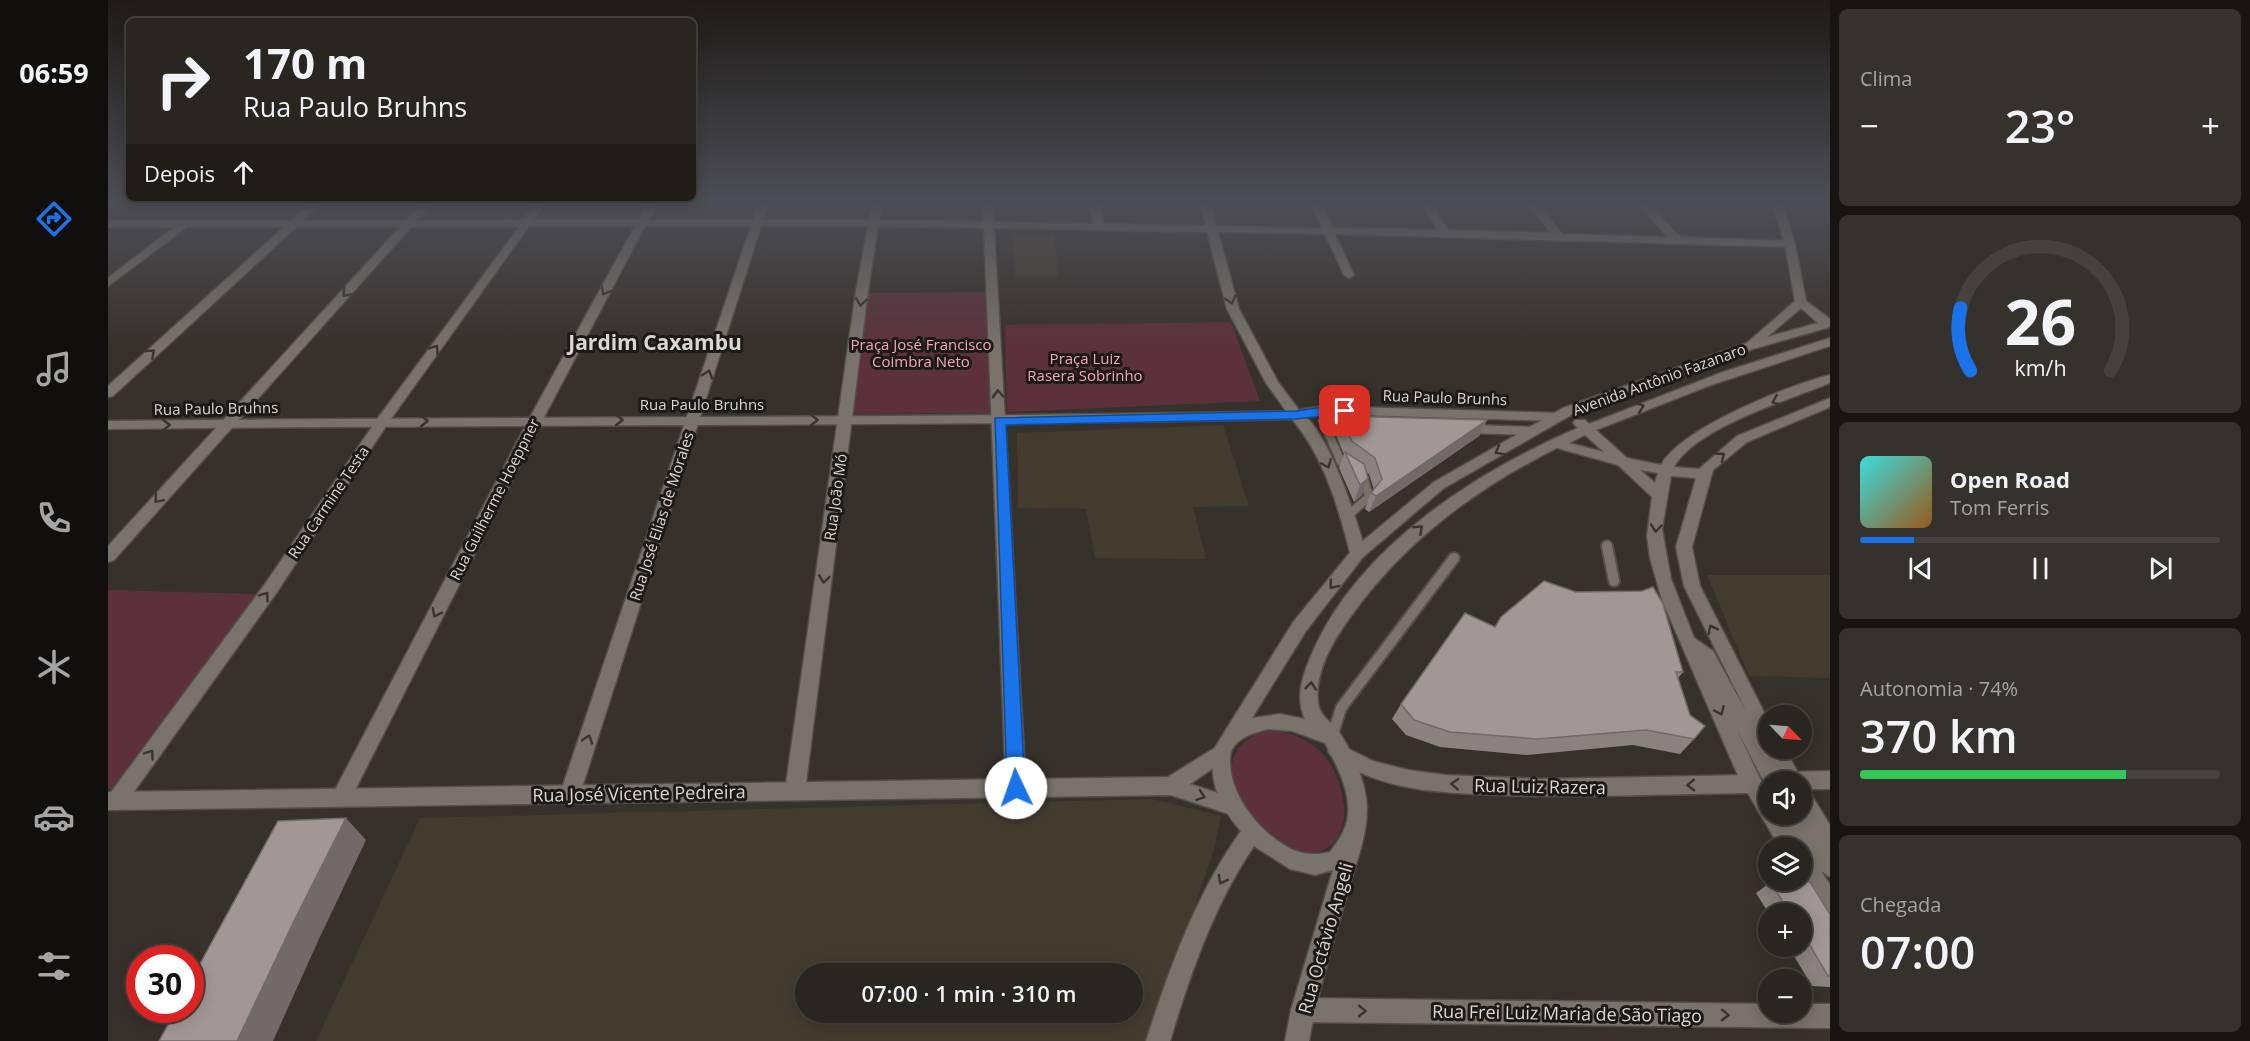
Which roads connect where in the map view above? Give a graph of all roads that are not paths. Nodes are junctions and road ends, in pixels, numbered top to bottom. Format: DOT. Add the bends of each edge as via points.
graph roads {
  1 [pos="149,252"];
  2 [pos="263,252"];
  3 [pos="383,252"];
  4 [pos="506,252"];
  5 [pos="627,252"];
  6 [pos="748,252"];
  7 [pos="870,252"];
  8 [pos="990,252"];
  9 [pos="1217,252"];
  10 [pos="1339,252"];
  11 [pos="1791,252"];
  12 [pos="1349,275"];
  13 [pos="108,283"];
  14 [pos="1801,302"];
  15 [pos="1785,315"];
  16 [pos="1829,326"];
  17 [pos="1830,342"];
  18 [pos="1749,346"];
  19 [pos="1830,379"];
  20 [pos="108,393"];
  21 [pos="1830,402"];
  22 [pos="1563,414"];
  23 [pos="1296,415"];
  24 [pos="692,420"];
  25 [pos="845,420"];
  26 [pos="383,421"];
  27 [pos="535,421"];
  28 [pos="1000,421"];
  29 [pos="1723,423"];
  30 [pos="224,424"];
  31 [pos="108,425"];
  32 [pos="1360,425"];
  33 [pos="1586,428"];
  34 [pos="1459,429"];
  35 [pos="1533,431"];
  36 [pos="1742,439"];
  37 [pos="1554,443"];
  38 [pos="1623,462"];
  39 [pos="1665,471"];
  40 [pos="1702,474"];
  41 [pos="1660,496"];
  42 [pos="1347,516"];
  43 [pos="1607,546"];
  44 [pos="1358,553"];
  45 [pos="108,556"];
  46 [pos="1454,558"];
  47 [pos="1614,581"];
  48 [pos="1689,642"];
  49 [pos="1758,717"];
  50 [pos="1334,744"];
  51 [pos="1225,745"];
  52 [pos="1768,771"];
  53 [pos="1830,780"];
  54 [pos="1812,781"];
  55 [pos="1750,784"];
  56 [pos="1171,786"];
  57 [pos="1016,788"];
  58 [pos="1758,788"];
  59 [pos="795,791"];
  60 [pos="570,794"];
  61 [pos="1758,796"];
  62 [pos="341,798"];
  63 [pos="112,801"];
  64 [pos="1232,806"];
  65 [pos="1812,814"];
  66 [pos="1799,825"];
  67 [pos="1253,831"];
  68 [pos="1354,834"];
  69 [pos="1830,844"];
  70 [pos="1830,867"];
  71 [pos="1812,876"];
  72 [pos="1830,904"];
  73 [pos="1303,1010"];
  74 [pos="1830,1016"];
  75 [pos="1158,1041"];
  76 [pos="1297,1041"];
  1 -- 13 [label="street"];
  20 -- 2 [label="street, one-way"];
  3 -- 30 [label="street, one-way"];
  26 -- 4 [label="street, Rua Carmine Testa, one-way"];
  5 -- 27 [label="street, Rua Guilherme Hoeppner, one-way"];
  24 -- 6 [label="street, Rua José Elias de Morales, one-way"];
  7 -- 25 [label="street, Rua João Mó, one-way"];
  28 -- 8 [label="street, one-way"];
  9 -- 23 [label="street, one-way" via="1233,309 1272,383"];
  10 -- 12 [label="street"];
  11 -- 14 [label="street"];
  14 -- 15 [label="street"];
  14 -- 16 [label="street"];
  15 -- 16 [label="street" via="1808,316"];
  15 -- 18 [label="street"];
  16 -- 18 [label="street, Avenida Antônio Fazanaro"];
  33 -- 17 [label="street, Avenida Antônio Fazanaro, one-way" via="1767,359"];
  18 -- 22 [label="street, Avenida Antônio Fazanaro"];
  19 -- 29 [label="street, one-way"];
  21 -- 36 [label="street"];
  22 -- 23 [label="street, Rua Paulo Brunhs" via="1322,410"];
  22 -- 33 [label="street"];
  22 -- 35 [label="street, Avenida Antônio Fazanaro"];
  23 -- 28 [label="street, Rua Paulo Bruhns"];
  23 -- 42 [label="street, one-way" via="1317,442"];
  24 -- 25 [label="street, Rua Paulo Bruhns, one-way"];
  27 -- 24 [label="street, Rua Paulo Bruhns, one-way"];
  60 -- 24 [label="street, Rua José Elias de Morales, one-way"];
  25 -- 28 [label="street, Rua Paulo Bruhns"];
  25 -- 59 [label="street, Rua João Mó, one-way"];
  26 -- 27 [label="street, Rua Paulo Bruhns, one-way"];
  26 -- 30 [label="street, Rua Paulo Bruhns"];
  63 -- 26 [label="street, Rua Carmine Testa, one-way" via="271,588"];
  27 -- 62 [label="street, Rua Guilherme Hoeppner, one-way"];
  28 -- 57 [label="street"];
  29 -- 36 [label="street"];
  29 -- 39 [label="street" via="1688,443"];
  31 -- 30 [label="street, Rua Paulo Bruhns, one-way"];
  30 -- 45 [label="street, one-way"];
  32 -- 42 [label="lane" via="1329,426 1328,432 1341,462 1363,476 1369,497"];
  33 -- 37 [label="street, Avenida Antônio Fazanaro"];
  33 -- 38 [label="street"];
  34 -- 35 [label="lane"];
  35 -- 44 [label="street, Avenida Antônio Fazanaro, one-way" via="1438,484"];
  40 -- 36 [label="street, one-way"];
  37 -- 38 [label="street"];
  50 -- 37 [label="street, Avenida Antônio Fazanaro, one-way" via="1312,714 1311,687 1325,640 1344,611 1381,565 1431,517 1528,455"];
  38 -- 39 [label="street"];
  38 -- 41 [label="street"];
  39 -- 40 [label="street"];
  39 -- 41 [label="street"];
  49 -- 40 [label="street, one-way" via="1692,586 1684,547"];
  41 -- 48 [label="street, one-way" via="1655,540 1665,584"];
  42 -- 44 [label="street"];
  43 -- 47 [label="lane"];
  44 -- 51 [label="street, Avenida Antônio Fazanaro, one-way" via="1300,626"];
  46 -- 50 [label="lane" via="1341,708"];
  48 -- 52 [label="street" via="1707,656"];
  48 -- 55 [label="street, one-way"];
  50 -- 51 [label="street" via="1296,723 1278,720 1258,722"];
  55 -- 50 [label="street, Rua Luiz Razera, one-way" via="1541,788 1445,784 1369,768"];
  50 -- 68 [label="street" via="1354,782"];
  51 -- 56 [label="street"];
  51 -- 64 [label="street" via="1221,775"];
  53 -- 54 [label="street"];
  55 -- 58 [label="street"];
  55 -- 61 [label="street"];
  56 -- 57 [label="street, Rua José Vicente Pedreira"];
  56 -- 64 [label="street, Rua José Vicente Pedreira, one-way"];
  57 -- 59 [label="street, Rua José Vicente Pedreira"];
  59 -- 60 [label="street, Rua José Vicente Pedreira"];
  60 -- 62 [label="street, Rua José Vicente Pedreira"];
  62 -- 63 [label="street, Rua José Vicente Pedreira"];
  64 -- 67 [label="street"];
  65 -- 69 [label="street"];
  66 -- 70 [label="street"];
  67 -- 68 [label="street" via="1290,860 1315,865 1336,860"];
  67 -- 75 [label="street, one-way" via="1235,854 1205,912 1182,966"];
  68 -- 73 [label="street, Rua Octávio Angeli"];
  71 -- 72 [label="street"];
  73 -- 74 [label="street, Rua Frei Luiz Maria de São Tiago, one-way"];
  73 -- 76 [label="street, Rua Octávio Angeli"];
}
